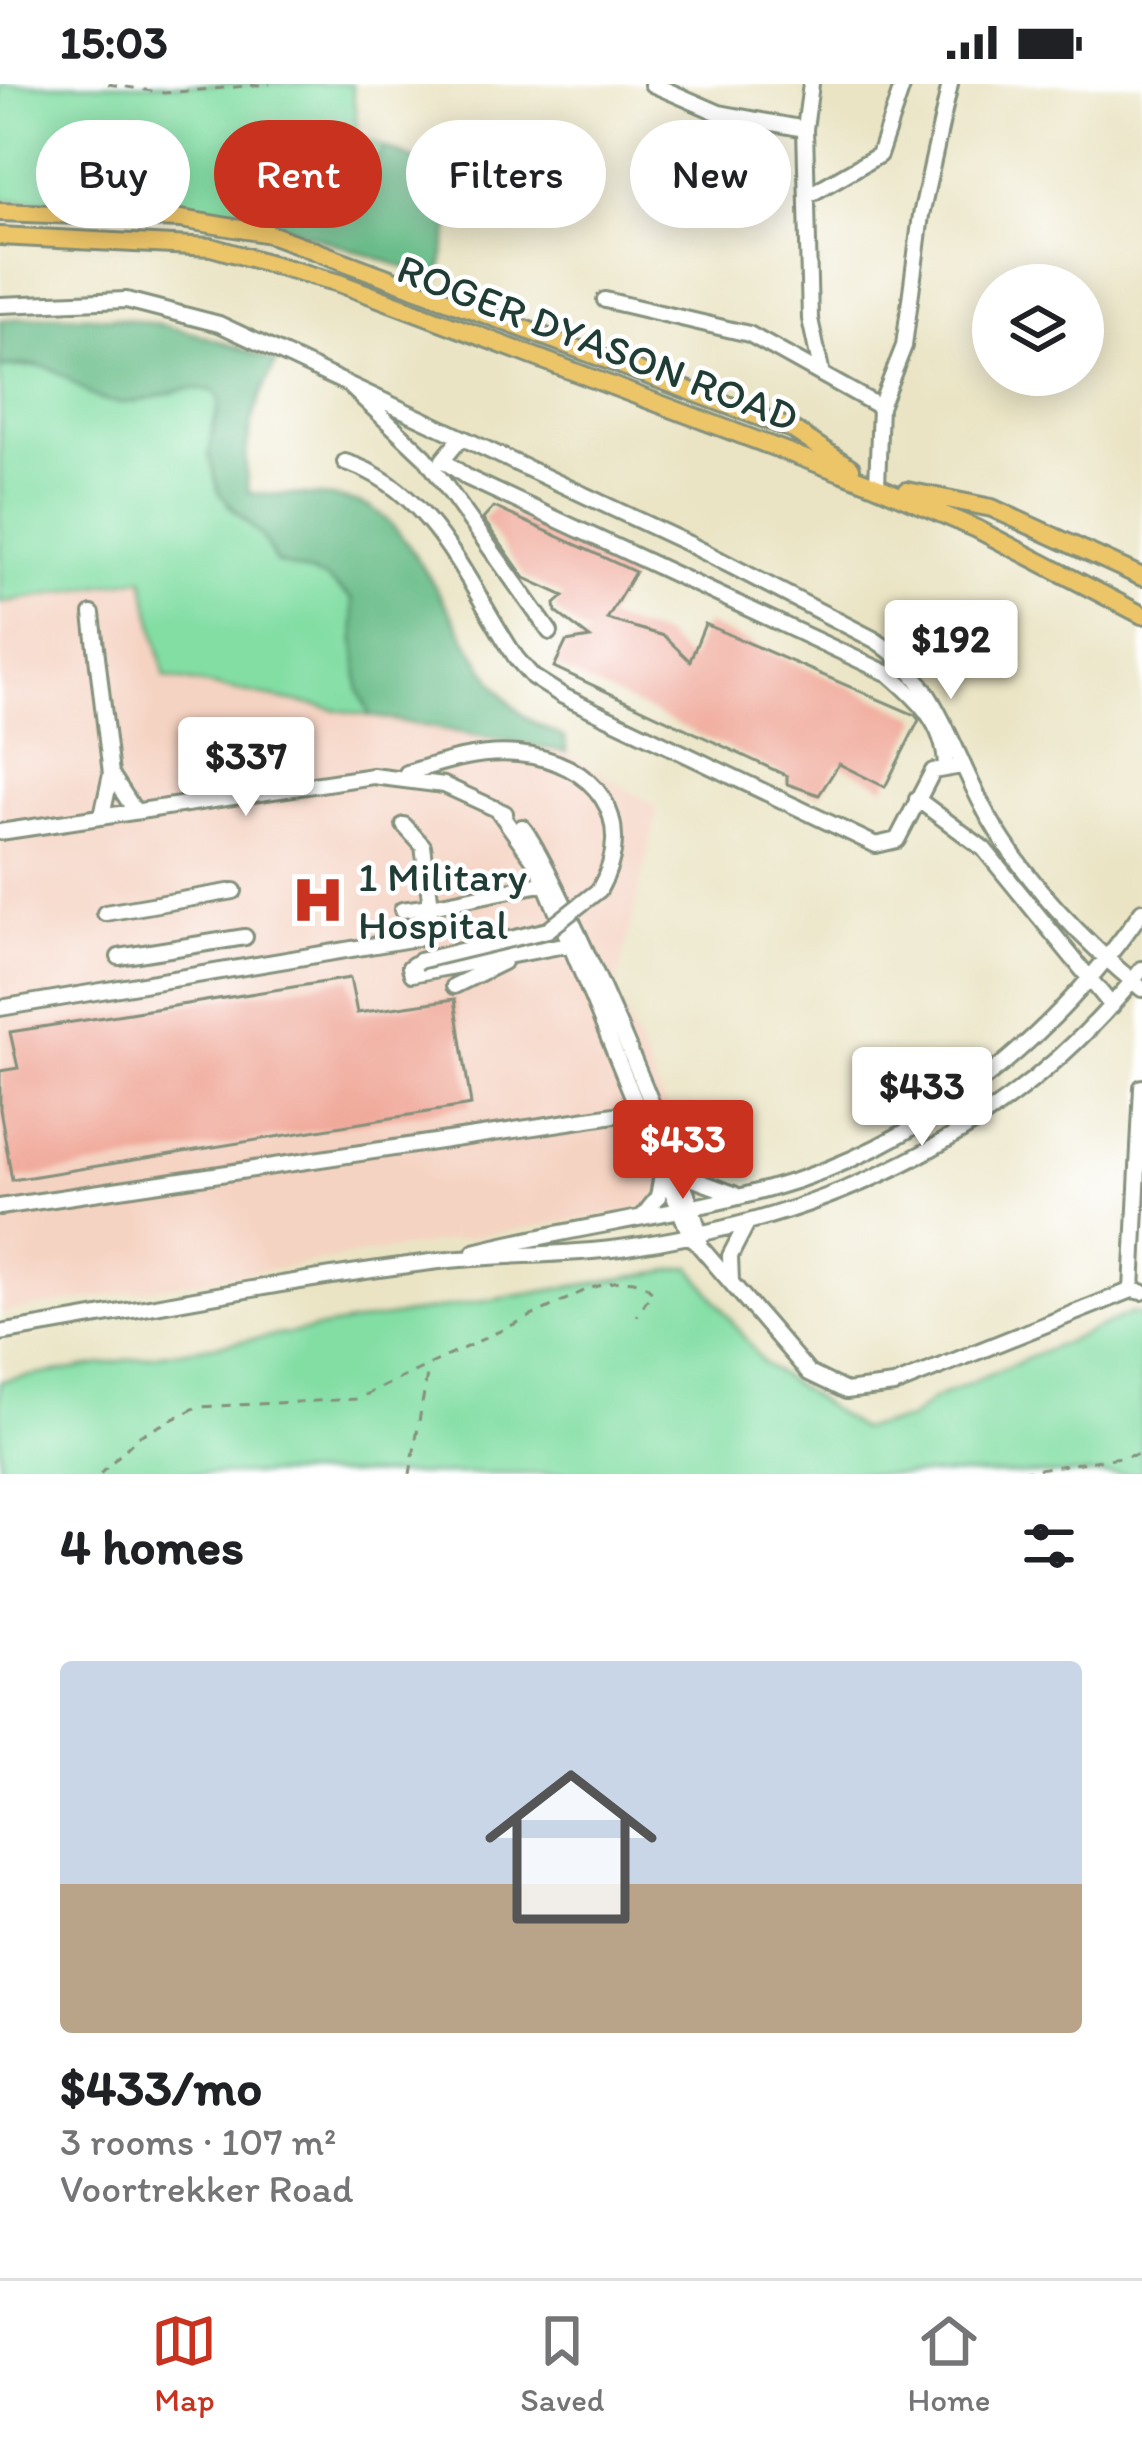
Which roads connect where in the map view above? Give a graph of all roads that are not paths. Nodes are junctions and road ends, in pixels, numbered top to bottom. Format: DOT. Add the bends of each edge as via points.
graph roads {
  1 [pos="652,84"];
  2 [pos="811,84"];
  3 [pos="903,84"];
  4 [pos="950,84"];
  5 [pos="805,129"];
  6 [pos="809,195"];
  7 [pos="0,214"];
  8 [pos="0,236"];
  9 [pos="604,300"];
  10 [pos="0,305"];
  11 [pos="820,370"];
  12 [pos="338,376"];
  13 [pos="880,407"];
  14 [pos="461,437"];
  15 [pos="425,457"];
  16 [pos="443,460"];
  17 [pos="345,462"];
  18 [pos="877,485"];
  19 [pos="1142,577"];
  20 [pos="92,614"];
  21 [pos="1142,615"];
  22 [pos="550,632"];
  23 [pos="901,657"];
  24 [pos="889,674"];
  25 [pos="954,766"];
  26 [pos="111,774"];
  27 [pos="396,776"];
  28 [pos="917,799"];
  29 [pos="135,811"];
  30 [pos="102,816"];
  31 [pos="404,825"];
  32 [pos="0,832"];
  33 [pos="550,882"];
  34 [pos="234,891"];
  35 [pos="431,906"];
  36 [pos="402,910"];
  37 [pos="1142,911"];
  38 [pos="104,913"];
  39 [pos="245,937"];
  40 [pos="573,943"];
  41 [pos="119,957"];
  42 [pos="506,959"];
  43 [pos="1109,960"];
  44 [pos="1139,979"];
  45 [pos="1091,980"];
  46 [pos="454,986"];
  47 [pos="1112,1006"];
  48 [pos="0,1008"];
  49 [pos="1142,1087"];
  50 [pos="645,1110"];
  51 [pos="663,1164"];
  52 [pos="677,1173"];
  53 [pos="746,1195"];
  54 [pos="0,1207"];
  55 [pos="685,1209"];
  56 [pos="643,1216"];
  57 [pos="746,1225"];
  58 [pos="696,1236"];
  59 [pos="440,1261"];
  60 [pos="730,1281"];
  61 [pos="1137,1291"];
  62 [pos="0,1333"];
  1 -- 5 [label="street" via="719,113"];
  2 -- 5 [label="street"];
  3 -- 6 [label="street" via="879,155"];
  4 -- 13 [label="street" via="904,346"];
  5 -- 6 [label="street"];
  6 -- 11 [label="street" via="810,319"];
  7 -- 18 [label="main road, ROGER DYASON ROAD" via="181,219 271,233 792,429"];
  8 -- 21 [label="main road, ROGER DYASON ROAD" via="212,247 339,283 872,484"];
  9 -- 11 [label="street" via="734,329"];
  10 -- 12 [label="street" via="97,298 157,305"];
  11 -- 13 [label="street"];
  12 -- 14 [label="street"];
  12 -- 15 [label="street"];
  13 -- 18 [label="street"];
  14 -- 16 [label="street"];
  14 -- 23 [label="street" via="689,544"];
  15 -- 16 [label="street"];
  15 -- 22 [label="street"];
  16 -- 24 [label="street"];
  17 -- 28 [label="street" via="390,479 424,512 518,659 545,687 877,845 896,840"];
  18 -- 19 [label="main road, ROGER DYASON ROAD" via="992,508"];
  20 -- 26 [label="street"];
  23 -- 24 [label="street"];
  23 -- 25 [label="street" via="937,706"];
  24 -- 25 [label="street" via="929,714"];
  25 -- 28 [label="street" via="933,771"];
  25 -- 43 [label="street" via="1005,841"];
  26 -- 29 [label="street"];
  26 -- 30 [label="street"];
  27 -- 29 [label="street"];
  27 -- 33 [label="street" via="444,784 497,809 529,834"];
  27 -- 42 [label="street, bridge" via="503,753 578,773 602,795 614,823 614,856 598,890 548,930 410,967 412,974"];
  28 -- 45 [label="street" via="984,849"];
  29 -- 30 [label="street"];
  30 -- 32 [label="street"];
  31 -- 35 [label="street" via="423,846"];
  33 -- 35 [label="street"];
  33 -- 40 [label="street"];
  34 -- 38 [label="street"];
  35 -- 36 [label="street"];
  35 -- 48 [label="street" via="428,928 417,938"];
  37 -- 43 [label="street"];
  39 -- 41 [label="street"];
  40 -- 42 [label="street"];
  40 -- 50 [label="street"];
  42 -- 46 [label="street"];
  43 -- 44 [label="street"];
  43 -- 45 [label="street"];
  44 -- 47 [label="street"];
  45 -- 47 [label="street"];
  45 -- 53 [label="street" via="1037,1036 938,1110 819,1172"];
  47 -- 57 [label="street" via="1048,1069 962,1134 846,1191"];
  49 -- 61 [label="street"];
  50 -- 51 [label="street"];
  50 -- 52 [label="street"];
  50 -- 54 [label="street"];
  51 -- 55 [label="street"];
  51 -- 56 [label="street" via="658,1197"];
  52 -- 53 [label="street"];
  52 -- 55 [label="street"];
  53 -- 55 [label="street"];
  55 -- 56 [label="street"];
  55 -- 58 [label="street"];
  56 -- 59 [label="street"];
  57 -- 58 [label="street"];
  57 -- 60 [label="street" via="730,1256"];
  58 -- 59 [label="street"];
  58 -- 60 [label="street"];
  59 -- 62 [label="street"];
  60 -- 61 [label="street" via="809,1373 827,1385 869,1391"];
}
